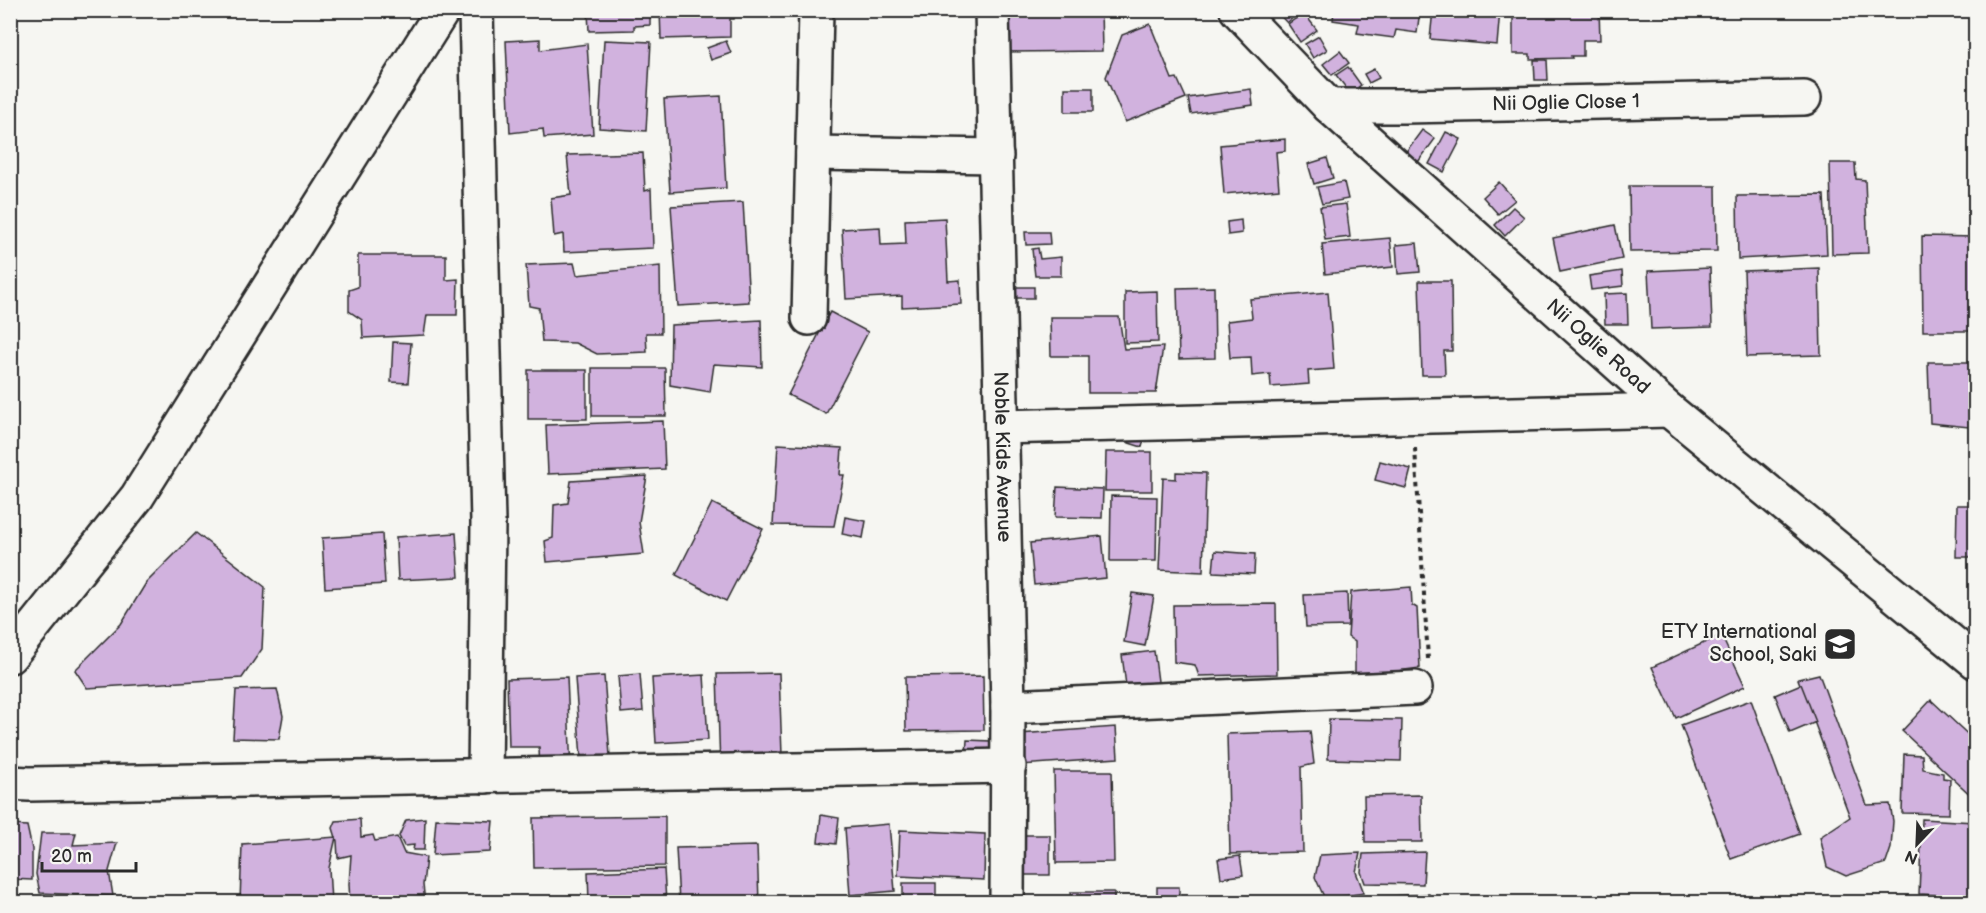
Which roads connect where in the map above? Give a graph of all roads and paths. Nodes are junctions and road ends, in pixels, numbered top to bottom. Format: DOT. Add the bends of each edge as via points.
graph roads {
  1 [pos="443,10"];
  2 [pos="476,10"];
  3 [pos="816,10"];
  4 [pos="992,10"];
  5 [pos="1237,10"];
  6 [pos="1804,98"];
  7 [pos="1329,106"];
  8 [pos="813,153"];
  9 [pos="996,156"];
  10 [pos="809,318"];
  11 [pos="1669,410"];
  12 [pos="1413,417"];
  13 [pos="1002,427"];
  14 [pos="10,656"];
  15 [pos="1976,662"];
  16 [pos="1422,676"];
  17 [pos="1008,707"];
  18 [pos="1009,766"];
  19 [pos="485,776"];
  20 [pos="10,783"];
  21 [pos="1007,903"];
  1 -- 14 [label="street" via="137,497"];
  2 -- 19 [label="street" via="488,523"];
  3 -- 8 [label="street"];
  4 -- 9 [label="street, Noble Kids Avenue"];
  5 -- 7 [label="street, Nii Oglie Road"];
  6 -- 7 [label="street, Nii Oglie Close 1"];
  7 -- 11 [label="street, Nii Oglie Road"];
  8 -- 9 [label="street"];
  8 -- 10 [label="street"];
  9 -- 13 [label="street, Noble Kids Avenue"];
  11 -- 12 [label="street"];
  11 -- 15 [label="street, Nii Oglie Road"];
  12 -- 13 [label="street"];
  12 -- 16 [label="path"];
  13 -- 17 [label="street, Noble Kids Avenue"];
  16 -- 17 [label="street"];
  17 -- 18 [label="street, Noble Kids Avenue"];
  18 -- 19 [label="street"];
  18 -- 21 [label="street, Noble Kids Avenue"];
  19 -- 20 [label="street"];
}
